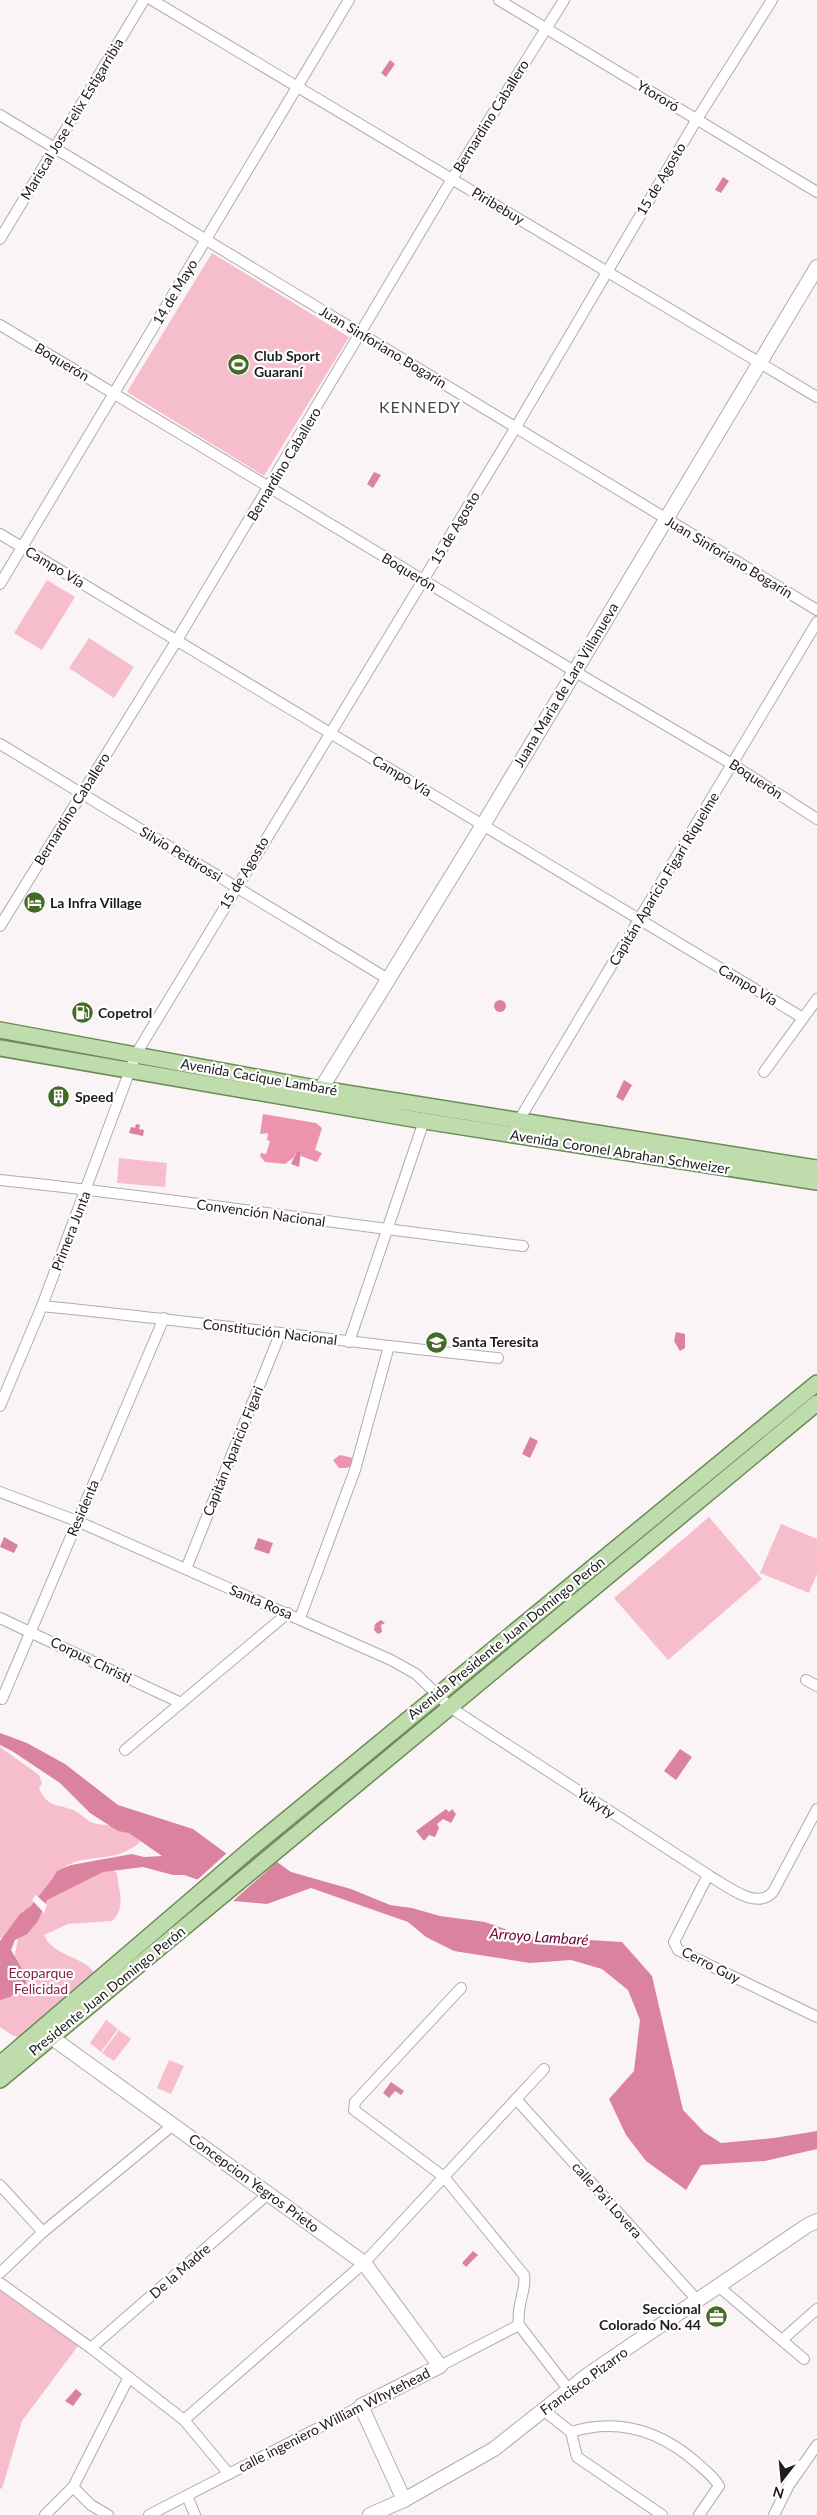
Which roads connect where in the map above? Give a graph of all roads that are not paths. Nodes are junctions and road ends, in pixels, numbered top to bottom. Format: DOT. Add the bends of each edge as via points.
graph roads {
  1 [pos="144,0"];
  2 [pos="152,0"];
  3 [pos="349,0"];
  4 [pos="499,0"];
  5 [pos="564,0"];
  6 [pos="772,0"];
  7 [pos="546,28"];
  8 [pos="298,87"];
  9 [pos="0,115"];
  10 [pos="697,119"];
  11 [pos="56,149"];
  12 [pos="452,179"];
  13 [pos="817,192"];
  14 [pos="0,239"];
  15 [pos="206,240"];
  16 [pos="817,267"];
  17 [pos="606,271"];
  18 [pos="0,325"];
  19 [pos="362,334"];
  20 [pos="760,363"];
  21 [pos="114,394"];
  22 [pos="817,397"];
  23 [pos="516,427"];
  24 [pos="270,488"];
  25 [pos="667,519"];
  26 [pos="0,534"];
  27 [pos="22,547"];
  28 [pos="423,580"];
  29 [pos="0,584"];
  30 [pos="817,610"];
  31 [pos="817,622"];
  32 [pos="177,640"];
  33 [pos="574,671"];
  34 [pos="330,732"];
  35 [pos="0,744"];
  36 [pos="732,764"];
  37 [pos="82,794"];
  38 [pos="817,819"];
  39 [pos="483,825"];
  40 [pos="236,886"];
  41 [pos="640,919"];
  42 [pos="0,926"];
  43 [pos="388,980"];
  44 [pos="817,999"];
  45 [pos="803,1018"];
  46 [pos="0,1030"];
  47 [pos="0,1048"];
  48 [pos="136,1054"];
  49 [pos="128,1070"];
  50 [pos="764,1072"];
  51 [pos="321,1089"];
  52 [pos="313,1102"];
  53 [pos="424,1121"];
  54 [pos="519,1121"];
  55 [pos="510,1135"];
  56 [pos="817,1168"];
  57 [pos="0,1180"];
  58 [pos="817,1182"];
  59 [pos="87,1189"];
  60 [pos="385,1230"];
  61 [pos="523,1246"];
  62 [pos="42,1306"];
  63 [pos="164,1318"];
  64 [pos="280,1334"];
  65 [pos="349,1342"];
  66 [pos="389,1346"];
  67 [pos="498,1358"];
  68 [pos="817,1383"];
  69 [pos="817,1403"];
  70 [pos="0,1406"];
  71 [pos="0,1492"];
  72 [pos="77,1521"];
  73 [pos="186,1569"];
  74 [pos="288,1613"];
  75 [pos="0,1618"];
  76 [pos="300,1618"];
  77 [pos="30,1631"];
  78 [pos="806,1680"];
  79 [pos="817,1686"];
  80 [pos="437,1694"];
  81 [pos="2,1699"];
  82 [pos="181,1703"];
  83 [pos="451,1708"];
  84 [pos="125,1750"];
  85 [pos="817,1809"];
  86 [pos="708,1875"];
  87 [pos="197,1896"];
  88 [pos="215,1902"];
  89 [pos="461,1988"];
  90 [pos="817,2017"];
  91 [pos="46,2033"];
  92 [pos="0,2064"];
  93 [pos="544,2069"];
  94 [pos="0,2080"];
  95 [pos="516,2099"];
  96 [pos="173,2125"];
  97 [pos="444,2177"];
  98 [pos="0,2185"];
  99 [pos="268,2194"];
  100 [pos="817,2221"];
  101 [pos="43,2232"];
  102 [pos="364,2263"];
  103 [pos="0,2273"];
  104 [pos="0,2283"];
  105 [pos="718,2286"];
  106 [pos="698,2301"];
  107 [pos="817,2309"];
  108 [pos="519,2325"];
  109 [pos="782,2340"];
  110 [pos="91,2348"];
  111 [pos="804,2359"];
  112 [pos="440,2366"];
  113 [pos="129,2377"];
  114 [pos="569,2390"];
  115 [pos="361,2406"];
  116 [pos="543,2410"];
  117 [pos="184,2420"];
  118 [pos="571,2432"];
  119 [pos="817,2445"];
  120 [pos="229,2474"];
  121 [pos="73,2487"];
  122 [pos="187,2496"];
  123 [pos="404,2500"];
  124 [pos="45,2515"];
  125 [pos="108,2515"];
  126 [pos="149,2515"];
  127 [pos="195,2515"];
  128 [pos="370,2515"];
  129 [pos="662,2515"];
  130 [pos="699,2515"];
  131 [pos="774,2515"];
  1 -- 11 [label="street, Mariscal Jose Felix Estigarribia"];
  2 -- 8 [label="street, Piribebuy"];
  3 -- 8 [label="street, 14 de Mayo"];
  4 -- 7 [label="street, Ytororó"];
  5 -- 7 [label="street, Bernardino Caballero"];
  6 -- 10 [label="street, 15 de Agosto"];
  7 -- 10 [label="street, Ytororó"];
  7 -- 12 [label="street, Bernardino Caballero"];
  8 -- 12 [label="street, Piribebuy"];
  8 -- 15 [label="street, 14 de Mayo"];
  9 -- 11 [label="street, Juan Sinforiano Bogarín"];
  10 -- 13 [label="street, Ytororó"];
  10 -- 17 [label="street, 15 de Agosto"];
  11 -- 14 [label="street, Mariscal Jose Felix Estigarribia"];
  11 -- 15 [label="street, Juan Sinforiano Bogarín"];
  12 -- 17 [label="street, Piribebuy"];
  12 -- 19 [label="street, Bernardino Caballero"];
  15 -- 19 [label="street, Juan Sinforiano Bogarín"];
  15 -- 21 [label="street, 14 de Mayo"];
  16 -- 20 [label="street, Juana Maria de Lara Villanueva"];
  17 -- 20 [label="street, Piribebuy"];
  17 -- 23 [label="street, 15 de Agosto"];
  18 -- 21 [label="street, Boquerón"];
  19 -- 23 [label="street, Juan Sinforiano Bogarín"];
  19 -- 24 [label="street, Bernardino Caballero"];
  20 -- 22 [label="street, Piribebuy"];
  20 -- 25 [label="street, Juana Maria de Lara Villanueva"];
  21 -- 24 [label="street, Boquerón"];
  21 -- 27 [label="street, 14 de Mayo"];
  23 -- 25 [label="street, Juan Sinforiano Bogarín"];
  23 -- 28 [label="street, 15 de Agosto"];
  24 -- 28 [label="street, Boquerón"];
  24 -- 32 [label="street, Bernardino Caballero"];
  25 -- 30 [label="street, Juan Sinforiano Bogarín"];
  25 -- 33 [label="street, Juana Maria de Lara Villanueva"];
  26 -- 27 [label="street, Campo Vía"];
  27 -- 29 [label="street, 14 de Mayo"];
  27 -- 32 [label="street, Campo Vía"];
  28 -- 33 [label="street, Boquerón"];
  28 -- 34 [label="street, 15 de Agosto"];
  31 -- 36 [label="street, Capitán Aparicio Figari Riquelme"];
  32 -- 34 [label="street, Campo Vía"];
  32 -- 37 [label="street, Bernardino Caballero"];
  33 -- 36 [label="street, Boquerón"];
  33 -- 39 [label="street, Juana Maria de Lara Villanueva"];
  34 -- 39 [label="street, Campo Vía"];
  34 -- 40 [label="street, 15 de Agosto"];
  35 -- 37 [label="street, Silvio Pettirossi"];
  36 -- 38 [label="street, Boquerón"];
  36 -- 41 [label="street, Capitán Aparicio Figari Riquelme"];
  37 -- 40 [label="street, Silvio Pettirossi"];
  37 -- 42 [label="street, Bernardino Caballero"];
  39 -- 41 [label="street, Campo Vía"];
  39 -- 43 [label="street, Juana Maria de Lara Villanueva"];
  40 -- 43 [label="street, Silvio Pettirossi"];
  40 -- 48 [label="street, 15 de Agosto"];
  41 -- 45 [label="street, Campo Vía"];
  41 -- 54 [label="street, Capitán Aparicio Figari Riquelme"];
  43 -- 51 [label="street, Juana Maria de Lara Villanueva"];
  44 -- 45 [label="street"];
  45 -- 50 [label="street"];
  46 -- 48 [label="main road, Avenida Cacique Lambaré"];
  47 -- 49 [label="main road, Avenida Cacique Lambaré"];
  48 -- 49 [label="street, Primera Junta"];
  48 -- 51 [label="main road, Avenida Cacique Lambaré"];
  49 -- 52 [label="main road, Avenida Cacique Lambaré"];
  49 -- 59 [label="street, Primera Junta"];
  51 -- 52 [label="street, Juana Maria de Lara Villanueva"];
  51 -- 54 [label="main road, Avenida Cacique Lambaré"];
  52 -- 53 [label="main road, Avenida Cacique Lambaré"];
  53 -- 55 [label="main road, Avenida Coronel Abrahan Schweizer"];
  53 -- 60 [label="street"];
  54 -- 55 [label="street, Capitán Aparicio Figari Riquelme"];
  54 -- 56 [label="main road, Avenida Coronel Abrahan Schweizer"];
  55 -- 58 [label="main road, Avenida Coronel Abrahan Schweizer"];
  57 -- 59 [label="street, Convención Nacional"];
  59 -- 60 [label="street, Convención Nacional"];
  59 -- 62 [label="street, Primera Junta"];
  60 -- 61 [label="street, Convención Nacional"];
  60 -- 65 [label="street"];
  62 -- 63 [label="street, Constitución Nacional"];
  62 -- 70 [label="street, Primera Junta"];
  63 -- 64 [label="street, Constitución Nacional"];
  63 -- 72 [label="street, Residenta"];
  64 -- 65 [label="street, Constitución Nacional"];
  64 -- 73 [label="street, Capitán Aparicio Figari"];
  65 -- 66 [label="street, Constitución Nacional"];
  66 -- 67 [label="street, Constitución Nacional"];
  66 -- 76 [label="street" via="355,1470"];
  68 -- 80 [label="main road, Avenida Presidente Juan Domingo Perón"];
  69 -- 83 [label="main road, Avenida Presidente Juan Domingo Perón"];
  71 -- 72 [label="street, Santa Rosa"];
  72 -- 73 [label="street, Santa Rosa"];
  72 -- 77 [label="street, Residenta"];
  73 -- 74 [label="street, Santa Rosa"];
  74 -- 76 [label="street, Santa Rosa"];
  74 -- 82 [label="street"];
  75 -- 77 [label="street, Corpus Christi"];
  76 -- 80 [label="street, Santa Rosa" via="391,1660 416,1674"];
  77 -- 81 [label="street, Residenta"];
  77 -- 82 [label="street, Corpus Christi"];
  78 -- 79 [label="street"];
  80 -- 83 [label="street, Yukyty"];
  80 -- 87 [label="main road, Avenida Presidente Juan Domingo Perón"];
  82 -- 84 [label="street"];
  83 -- 86 [label="street, Yukyty"];
  83 -- 88 [label="main road, Avenida Presidente Juan Domingo Perón"];
  85 -- 86 [label="street, Yukyty" via="768,1898 750,1898"];
  86 -- 90 [label="street, Cerro Guy" via="674,1942 678,1950"];
  87 -- 91 [label="main road, Presidente Juan Domingo Perón"];
  88 -- 91 [label="main road, Presidente Juan Domingo Perón"];
  89 -- 97 [label="street" via="354,2106 354,2110"];
  91 -- 92 [label="main road, Presidente Juan Domingo Perón"];
  91 -- 94 [label="main road, Presidente Juan Domingo Perón"];
  91 -- 96 [label="street, Concepcion Yegros Prieto"];
  93 -- 95 [label="street"];
  95 -- 97 [label="street"];
  95 -- 106 [label="street, calle Pa'i Lovera"];
  96 -- 99 [label="street, Concepcion Yegros Prieto"];
  96 -- 101 [label="street"];
  97 -- 102 [label="street"];
  97 -- 108 [label="street" via="524,2275 517,2312"];
  98 -- 101 [label="street"];
  99 -- 102 [label="street, Concepcion Yegros Prieto"];
  99 -- 110 [label="street, De la Madre"];
  100 -- 105 [label="street, Francisco Pizarro"];
  101 -- 103 [label="street"];
  102 -- 112 [label="street, Concepcion Yegros Prieto"];
  102 -- 117 [label="street"];
  104 -- 110 [label="street"];
  105 -- 106 [label="street, Francisco Pizarro"];
  105 -- 109 [label="street"];
  106 -- 114 [label="street, Francisco Pizarro"];
  107 -- 109 [label="street"];
  108 -- 112 [label="street, calle ingeniero William Whytehead"];
  108 -- 114 [label="street"];
  109 -- 111 [label="street"];
  110 -- 113 [label="street"];
  112 -- 115 [label="street, calle ingeniero William Whytehead"];
  113 -- 117 [label="street"];
  113 -- 121 [label="street"];
  114 -- 116 [label="street, Francisco Pizarro"];
  115 -- 120 [label="street, calle ingeniero William Whytehead"];
  115 -- 123 [label="street"];
  116 -- 118 [label="street"];
  116 -- 123 [label="street, Francisco Pizarro" via="494,2449"];
  117 -- 120 [label="street"];
  118 -- 129 [label="street" via="576,2457"];
  118 -- 130 [label="street" via="588,2427 628,2426 675,2446 719,2483"];
  119 -- 131 [label="street" via="789,2485"];
  120 -- 122 [label="street, calle ingeniero William Whytehead"];
  121 -- 124 [label="street"];
  121 -- 125 [label="street" via="91,2505"];
  122 -- 126 [label="street, calle ingeniero William Whytehead"];
  122 -- 127 [label="street"];
  123 -- 128 [label="street, Francisco Pizarro"];
}
